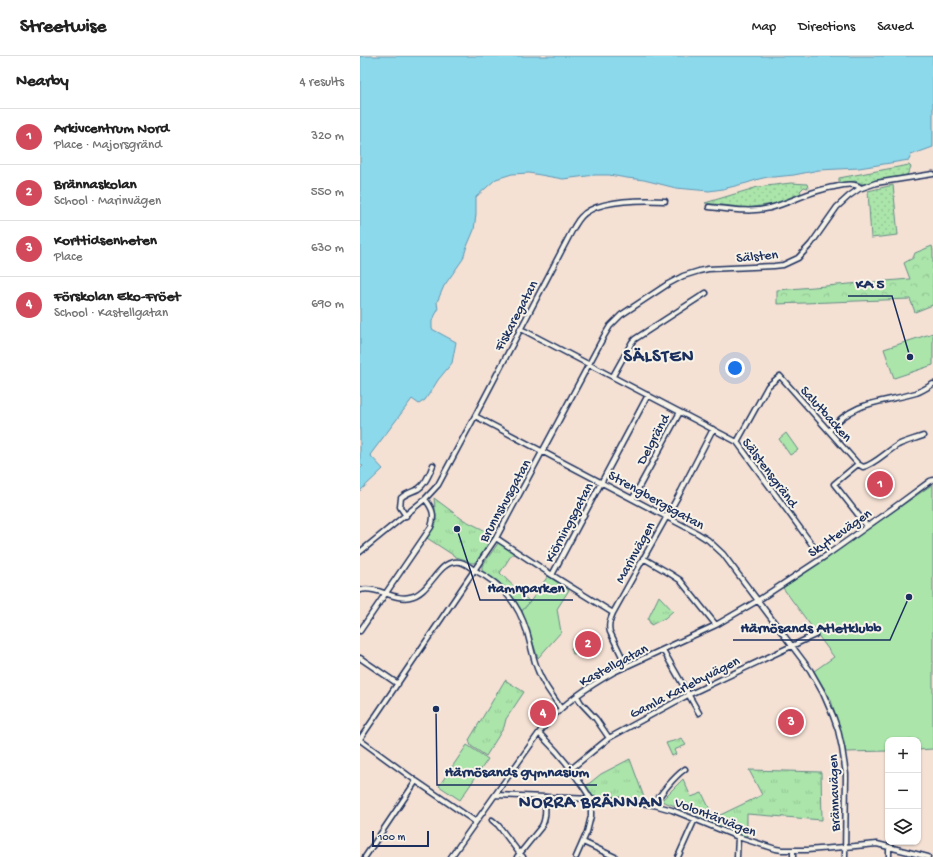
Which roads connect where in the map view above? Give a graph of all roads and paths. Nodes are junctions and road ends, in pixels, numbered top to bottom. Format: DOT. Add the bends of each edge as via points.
graph roads {
  1 [pos="933,174"];
  2 [pos="861,188"];
  3 [pos="665,201"];
  4 [pos="709,207"];
  5 [pos="706,293"];
  6 [pos="520,329"];
  7 [pos="589,364"];
  8 [pos="612,376"];
  9 [pos="933,384"];
  10 [pos="648,395"];
  11 [pos="680,412"];
  12 [pos="476,416"];
  13 [pos="713,429"];
  14 [pos="829,431"];
  15 [pos="923,436"];
  16 [pos="737,442"];
  17 [pos="543,451"];
  18 [pos="858,464"];
  19 [pos="433,465"];
  20 [pos="933,480"];
  21 [pos="602,482"];
  22 [pos="633,498"];
  23 [pos="425,499"];
  24 [pos="406,516"];
  25 [pos="666,516"];
  26 [pos="867,526"];
  27 [pos="496,538"];
  28 [pos="816,550"];
  29 [pos="360,552"];
  30 [pos="643,558"];
  31 [pos="475,570"];
  32 [pos="553,574"];
  33 [pos="360,590"];
  34 [pos="386,594"];
  35 [pos="757,601"];
  36 [pos="613,613"];
  37 [pos="716,625"];
  38 [pos="360,631"];
  39 [pos="815,635"];
  40 [pos="792,646"];
  41 [pos="663,650"];
  42 [pos="360,658"];
  43 [pos="626,667"];
  44 [pos="398,684"];
  45 [pos="688,695"];
  46 [pos="577,696"];
  47 [pos="561,709"];
  48 [pos="699,713"];
  49 [pos="539,733"];
  50 [pos="609,738"];
  51 [pos="360,740"];
  52 [pos="570,769"];
  53 [pos="685,769"];
  54 [pos="416,781"];
  55 [pos="495,795"];
  56 [pos="545,797"];
  57 [pos="591,799"];
  58 [pos="654,805"];
  59 [pos="694,819"];
  60 [pos="492,820"];
  61 [pos="476,822"];
  62 [pos="738,836"];
  63 [pos="583,842"];
  64 [pos="845,847"];
  65 [pos="889,847"];
  66 [pos="793,850"];
  67 [pos="520,856"];
  68 [pos="365,857"];
  69 [pos="451,857"];
  70 [pos="576,857"];
  71 [pos="615,857"];
  72 [pos="678,857"];
  73 [pos="738,857"];
  74 [pos="794,857"];
  75 [pos="845,857"];
  76 [pos="889,857"];
  77 [pos="928,857"];
  1 -- 2 [label="street, Sälsten" via="876,183"];
  2 -- 4 [label="street" via="854,185 822,189 770,208 748,210"];
  2 -- 7 [label="street, Sälsten" via="837,207 798,258 774,266 708,269 689,273 675,280 621,315 610,326"];
  3 -- 6 [label="street, Fiskaregatan" via="613,203 593,209 582,216"];
  5 -- 8 [label="street" via="635,339"];
  6 -- 7 [label="street, Sälstensgränd"];
  6 -- 12 [label="street, Fiskaregatan"];
  7 -- 8 [label="street, Sälstensgränd"];
  7 -- 17 [label="street, Brunnshusgatan"];
  8 -- 10 [label="street, Sälstensgränd"];
  9 -- 14 [label="street" via="918,392 860,407"];
  10 -- 11 [label="street, Sälstensgränd"];
  10 -- 21 [label="street, Kiörningsgatan"];
  11 -- 13 [label="street, Sälstensgränd"];
  11 -- 22 [label="street, Delgränd"];
  12 -- 17 [label="street, Strengbergsgatan"];
  12 -- 23 [label="street, Fiskaregatan" via="438,485"];
  13 -- 16 [label="street, Sälstensgränd"];
  13 -- 25 [label="street, Marinvägen"];
  14 -- 16 [label="street, Salutbacken" via="780,376 768,386"];
  14 -- 18 [label="street, Salutbacken"];
  15 -- 18 [label="street" via="898,445 868,466"];
  16 -- 28 [label="street, Sälstensgränd"];
  17 -- 21 [label="street, Strengbergsgatan"];
  17 -- 27 [label="street, Brunnshusgatan"];
  18 -- 26 [label="street" via="834,484"];
  19 -- 24 [label="street" via="420,487 401,498 400,507"];
  20 -- 26 [label="street, Skyttevägen"];
  21 -- 22 [label="street, Strengbergsgatan"];
  21 -- 32 [label="street, Kiörningsgatan"];
  22 -- 25 [label="street, Strengbergsgatan"];
  23 -- 24 [label="street, Fiskaregatan"];
  23 -- 34 [label="street" via="433,512 433,520"];
  24 -- 29 [label="street, Fiskaregatan"];
  25 -- 30 [label="street, Marinvägen"];
  25 -- 35 [label="street, Strengbergsgatan" via="697,532 716,547"];
  26 -- 35 [label="street, Skyttevägen"];
  27 -- 31 [label="street, Brunnshusgatan"];
  27 -- 32 [label="street"];
  30 -- 36 [label="street, Marinvägen"];
  30 -- 37 [label="street" via="680,580"];
  31 -- 34 [label="street" via="466,564 454,562 448,564 424,589 411,597"];
  31 -- 44 [label="street, Brunnshusgatan"];
  31 -- 47 [label="street" via="500,586 521,615 538,672"];
  32 -- 36 [label="street"];
  33 -- 34 [label="street" via="368,589"];
  34 -- 38 [label="street"];
  35 -- 37 [label="street, Kastellgatan"];
  35 -- 40 [label="street, Strengbergsgatan"];
  36 -- 43 [label="street, Marinvägen" via="609,628"];
  37 -- 41 [label="street, Kastellgatan"];
  39 -- 40 [label="street, Gamla Karlebyvägen"];
  40 -- 45 [label="street, Gamla Karlebyvägen"];
  40 -- 64 [label="street, Brännavägen" via="813,675 838,730 846,774"];
  41 -- 43 [label="street, Kastellgatan"];
  41 -- 45 [label="street"];
  42 -- 44 [label="street"];
  43 -- 46 [label="street, Kastellgatan"];
  44 -- 51 [label="street, Brunnshusgatan"];
  45 -- 48 [label="street"];
  45 -- 50 [label="street, Gamla Karlebyvägen"];
  46 -- 47 [label="street, Kastellgatan"];
  46 -- 50 [label="street"];
  47 -- 49 [label="street, Kastellgatan"];
  49 -- 52 [label="street"];
  49 -- 55 [label="street, Kastellgatan"];
  50 -- 52 [label="street, Gamla Karlebyvägen"];
  51 -- 54 [label="street"];
  52 -- 57 [label="street"];
  53 -- 58 [label="street"];
  54 -- 61 [label="street"];
  54 -- 68 [label="street"];
  55 -- 56 [label="street, Volontärvägen"];
  55 -- 61 [label="street, Kastellgatan"];
  56 -- 57 [label="street, Volontärvägen"];
  56 -- 67 [label="street" via="542,826"];
  57 -- 58 [label="street, Volontärvägen"];
  57 -- 63 [label="street" via="591,816"];
  58 -- 59 [label="street, Volontärvägen"];
  59 -- 62 [label="street, Volontärvägen"];
  59 -- 72 [label="street"];
  60 -- 67 [label="street"];
  61 -- 69 [label="street, Kastellgatan"];
  62 -- 66 [label="street, Volontärvägen" via="770,848"];
  62 -- 73 [label="street"];
  63 -- 70 [label="street"];
  63 -- 71 [label="street"];
  64 -- 65 [label="street, Volontärvägen" via="877,844"];
  64 -- 66 [label="street, Volontärvägen"];
  64 -- 75 [label="street, Brännavägen"];
  65 -- 76 [label="street"];
  65 -- 77 [label="street, Volontärvägen"];
  66 -- 74 [label="street"];
}
